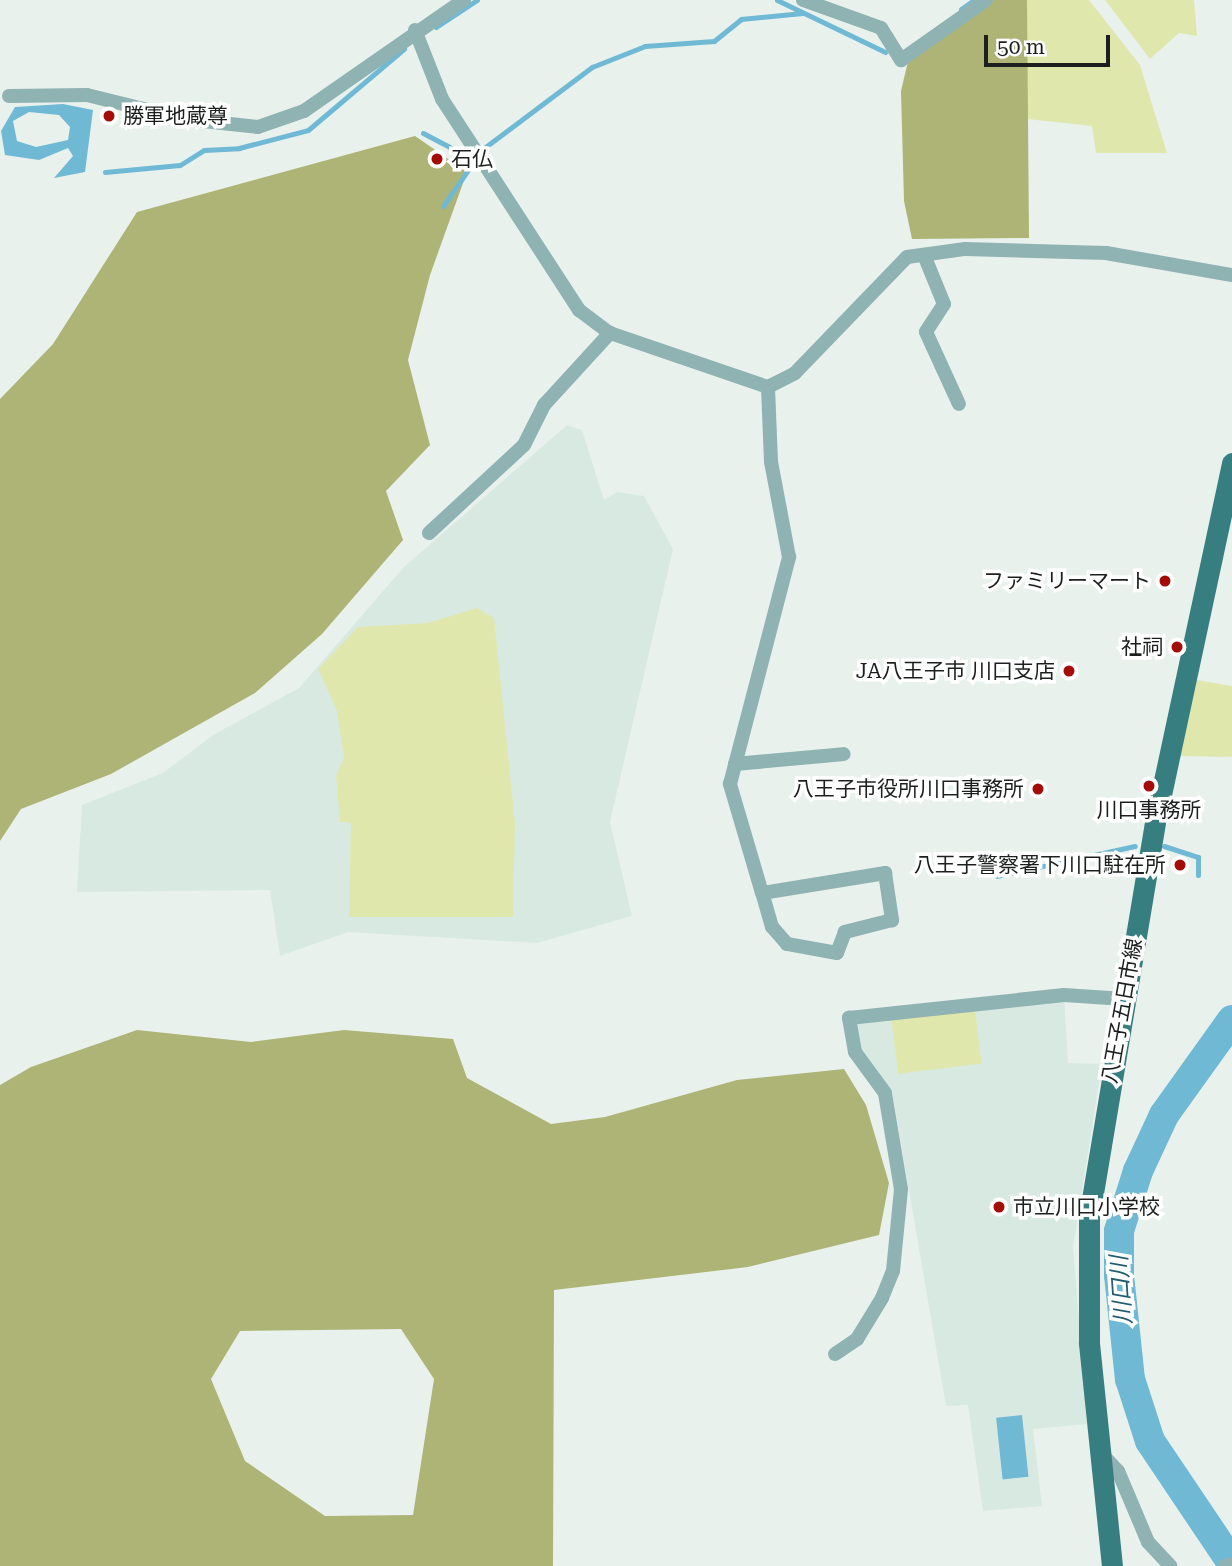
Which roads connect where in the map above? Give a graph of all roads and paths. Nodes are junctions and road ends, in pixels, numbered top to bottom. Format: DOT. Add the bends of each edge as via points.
graph roads {
  1 [pos="464,0"];
  2 [pos="803,0"];
  3 [pos="986,0"];
  4 [pos="415,30"];
  5 [pos="9,96"];
  6 [pos="924,255"];
  7 [pos="1232,275"];
  8 [pos="610,333"];
  9 [pos="768,387"];
  10 [pos="959,404"];
  11 [pos="1232,463"];
  12 [pos="429,533"];
  13 [pos="844,754"];
  14 [pos="735,764"];
  15 [pos="762,893"];
  16 [pos="1125,999"];
  17 [pos="835,1354"];
  18 [pos="1101,1453"];
  19 [pos="1232,1564"];
  20 [pos="1112,1566"];
  21 [pos="1170,1566"];
  22 [pos="1225,1566"];
  1 -- 4 [label="street"];
  2 -- 3 [label="street" via="881,28 901,60"];
  4 -- 5 [label="street" via="304,111 258,127 184,119 87,95"];
  4 -- 8 [label="street" via="442,99 537,254 579,310"];
  6 -- 7 [label="street" via="1106,253"];
  6 -- 9 [label="street" via="907,257 795,373"];
  6 -- 10 [label="street" via="944,304 926,332"];
  8 -- 9 [label="street"];
  8 -- 12 [label="street" via="544,405 524,445"];
  9 -- 14 [label="street" via="771,462 789,557"];
  11 -- 16 [label="main road, 八王子五日市線" via="1156,818"];
  13 -- 14 [label="street"];
  14 -- 15 [label="street" via="730,784"];
  15 -- 15 [label="street" via="885,873 892,920 845,932 837,953 787,944 772,927"];
  16 -- 17 [label="street" via="1064,995 849,1018 855,1052 885,1093 901,1189 893,1271 858,1339"];
  16 -- 18 [label="main road, 八王子五日市線" via="1087,1246"];
  18 -- 20 [label="main road, 八王子五日市線"];
  18 -- 21 [label="street" via="1124,1482 1148,1542"];
  19 -- 22 [label="street"];
}
